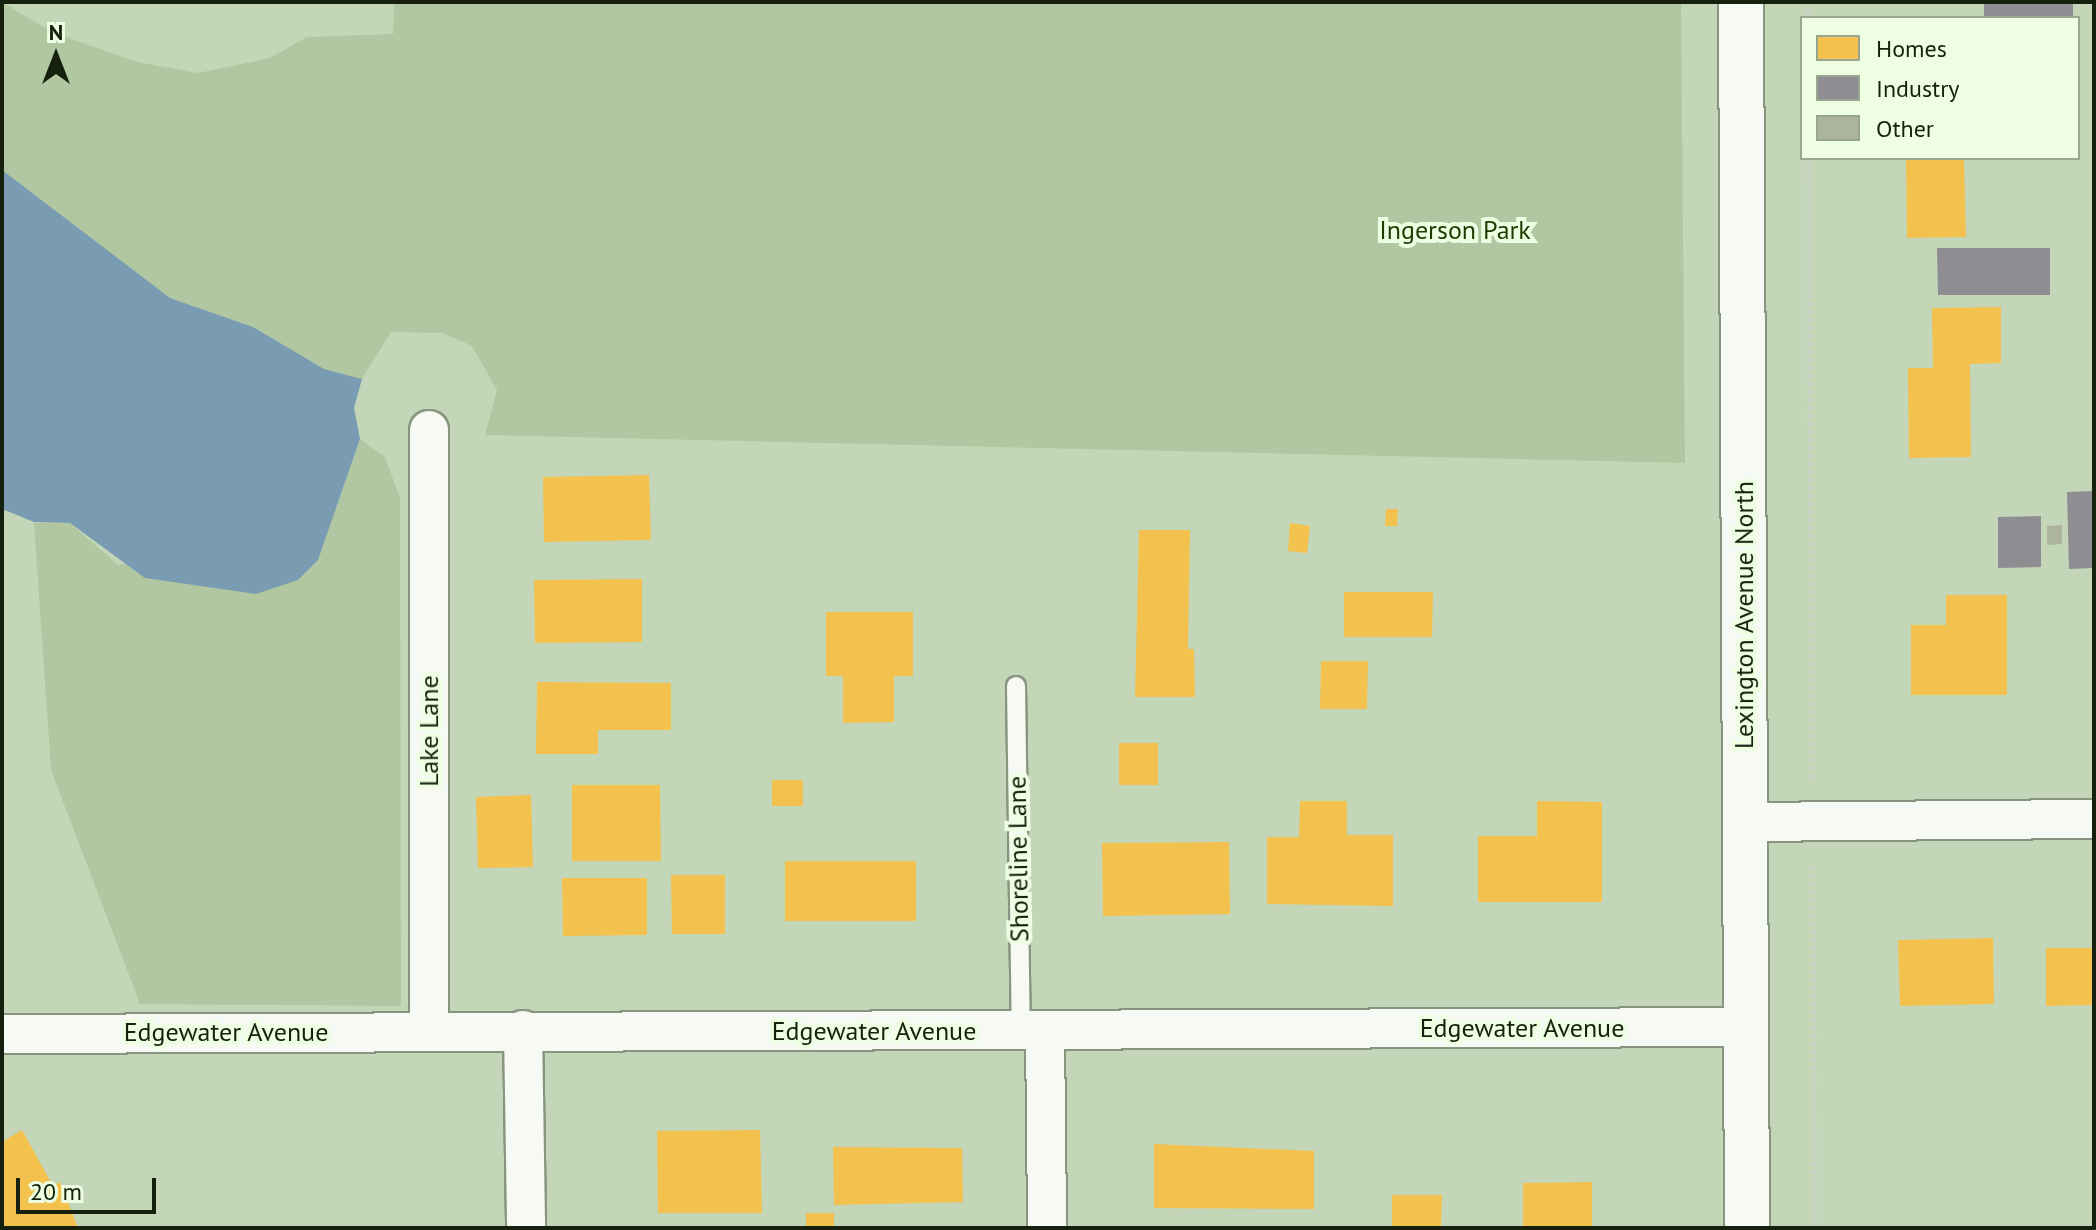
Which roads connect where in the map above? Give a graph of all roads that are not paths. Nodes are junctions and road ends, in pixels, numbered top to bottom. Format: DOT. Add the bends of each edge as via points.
graph roads {
  1 [pos="1741,2"];
  2 [pos="429,430"];
  3 [pos="1016,686"];
  4 [pos="2094,819"];
  5 [pos="1745,822"];
  6 [pos="1746,1027"];
  7 [pos="523,1030"];
  8 [pos="429,1031"];
  9 [pos="1033,1031"];
  10 [pos="2,1034"];
  11 [pos="526,1228"];
  12 [pos="1047,1228"];
  13 [pos="1747,1228"];
  1 -- 5 [label="main road, Lexington Avenue North"];
  2 -- 8 [label="street, Lake Lane"];
  3 -- 9 [label="lane, Shoreline Lane"];
  4 -- 5 [label="street"];
  5 -- 6 [label="main road, Lexington Avenue North"];
  6 -- 9 [label="street, Edgewater Avenue"];
  6 -- 13 [label="main road, Lexington Avenue North"];
  7 -- 8 [label="street, Edgewater Avenue"];
  7 -- 9 [label="street, Edgewater Avenue"];
  7 -- 11 [label="street"];
  8 -- 10 [label="street, Edgewater Avenue"];
  9 -- 12 [label="street, Shoreline Lane"];
}
